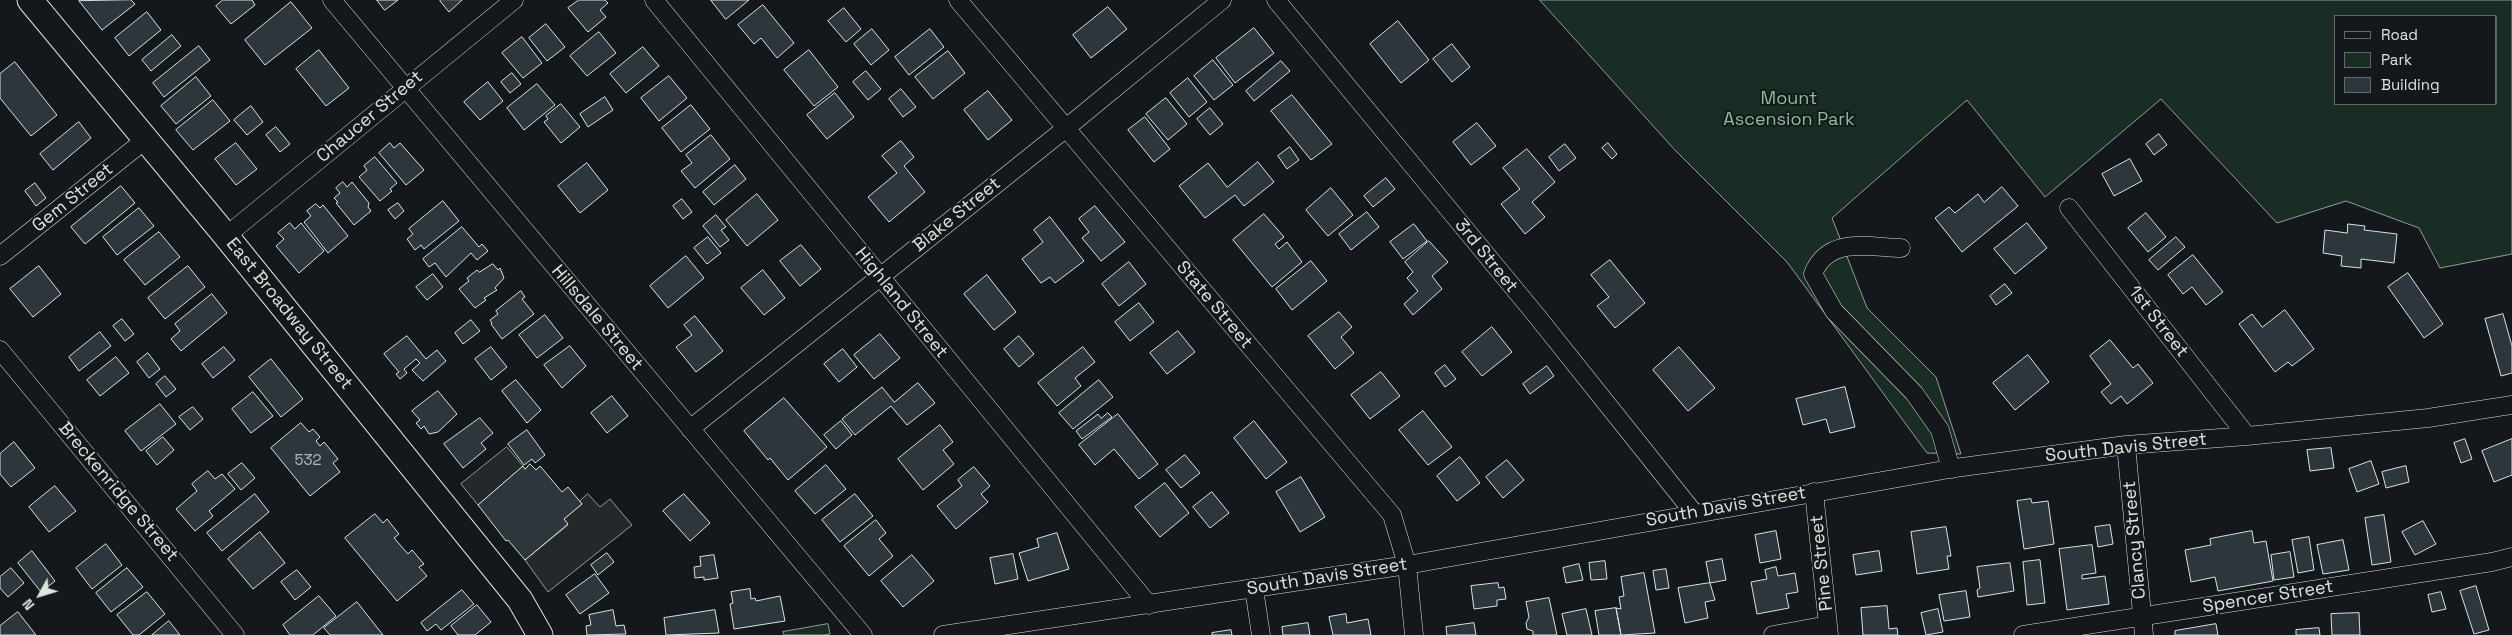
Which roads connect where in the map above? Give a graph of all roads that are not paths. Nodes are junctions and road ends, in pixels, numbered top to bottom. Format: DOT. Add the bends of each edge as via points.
graph roads {
  1 [pos="30,0"];
  2 [pos="332,0"];
  3 [pos="514,0"];
  4 [pos="654,0"];
  5 [pos="958,0"];
  6 [pos="1222,0"];
  7 [pos="1276,0"];
  8 [pos="405,88"];
  9 [pos="1065,130"];
  10 [pos="146,140"];
  11 [pos="2069,208"];
  12 [pos="226,236"];
  13 [pos="1901,248"];
  14 [pos="0,256"];
  15 [pos="879,277"];
  16 [pos="0,350"];
  17 [pos="2512,405"];
  18 [pos="690,429"];
  19 [pos="2247,436"];
  20 [pos="2126,445"];
  21 [pos="1951,469"];
  22 [pos="1814,492"];
  23 [pos="1694,513"];
  24 [pos="2512,557"];
  25 [pos="1407,565"];
  26 [pos="1254,588"];
  27 [pos="1149,605"];
  28 [pos="2142,617"];
  29 [pos="1829,630"];
  30 [pos="235,635"];
  31 [pos="540,635"];
  32 [pos="863,635"];
  33 [pos="943,635"];
  34 [pos="1261,635"];
  35 [pos="1414,635"];
  36 [pos="1773,635"];
  37 [pos="2023,635"];
  38 [pos="2144,635"];
  1 -- 10 [label="street, East Broadway Street"];
  2 -- 8 [label="street, Hillsdale Street"];
  3 -- 8 [label="street, Chaucer Street"];
  4 -- 15 [label="street, Highland Street"];
  5 -- 9 [label="street, State Street"];
  6 -- 9 [label="street, Blake Street"];
  7 -- 23 [label="street, 3rd Street" via="1536,315"];
  8 -- 12 [label="street, Chaucer Street"];
  8 -- 18 [label="street, Hillsdale Street"];
  9 -- 15 [label="street, Blake Street"];
  9 -- 25 [label="street, State Street" via="1392,515"];
  10 -- 12 [label="street, East Broadway Street"];
  10 -- 14 [label="street, Gem Street"];
  11 -- 19 [label="street, 1st Street"];
  12 -- 31 [label="street, East Broadway Street" via="520,600"];
  13 -- 21 [label="street" via="1850,246 1829,251 1818,261 1813,274 1834,311 1914,393 1940,430"];
  15 -- 18 [label="street, Blake Street"];
  15 -- 27 [label="street, Highland Street"];
  16 -- 30 [label="street, Breckenridge Street"];
  17 -- 19 [label="street, South Davis Street" via="2428,418"];
  18 -- 32 [label="street, Hillsdale Street"];
  19 -- 20 [label="street, South Davis Street"];
  20 -- 21 [label="street, South Davis Street"];
  20 -- 28 [label="street, Clancy Street"];
  21 -- 22 [label="street, South Davis Street"];
  22 -- 23 [label="street, South Davis Street"];
  22 -- 29 [label="street, Pine Street"];
  23 -- 25 [label="street, South Davis Street"];
  24 -- 28 [label="street, Spencer Street"];
  25 -- 26 [label="street, South Davis Street"];
  25 -- 35 [label="street, State Street"];
  26 -- 27 [label="street, South Davis Street"];
  26 -- 34 [label="street"];
  27 -- 33 [label="street, South Davis Street"];
  28 -- 37 [label="street, Spencer Street"];
  28 -- 38 [label="street, Clancy Street"];
  29 -- 36 [label="street"];
}
